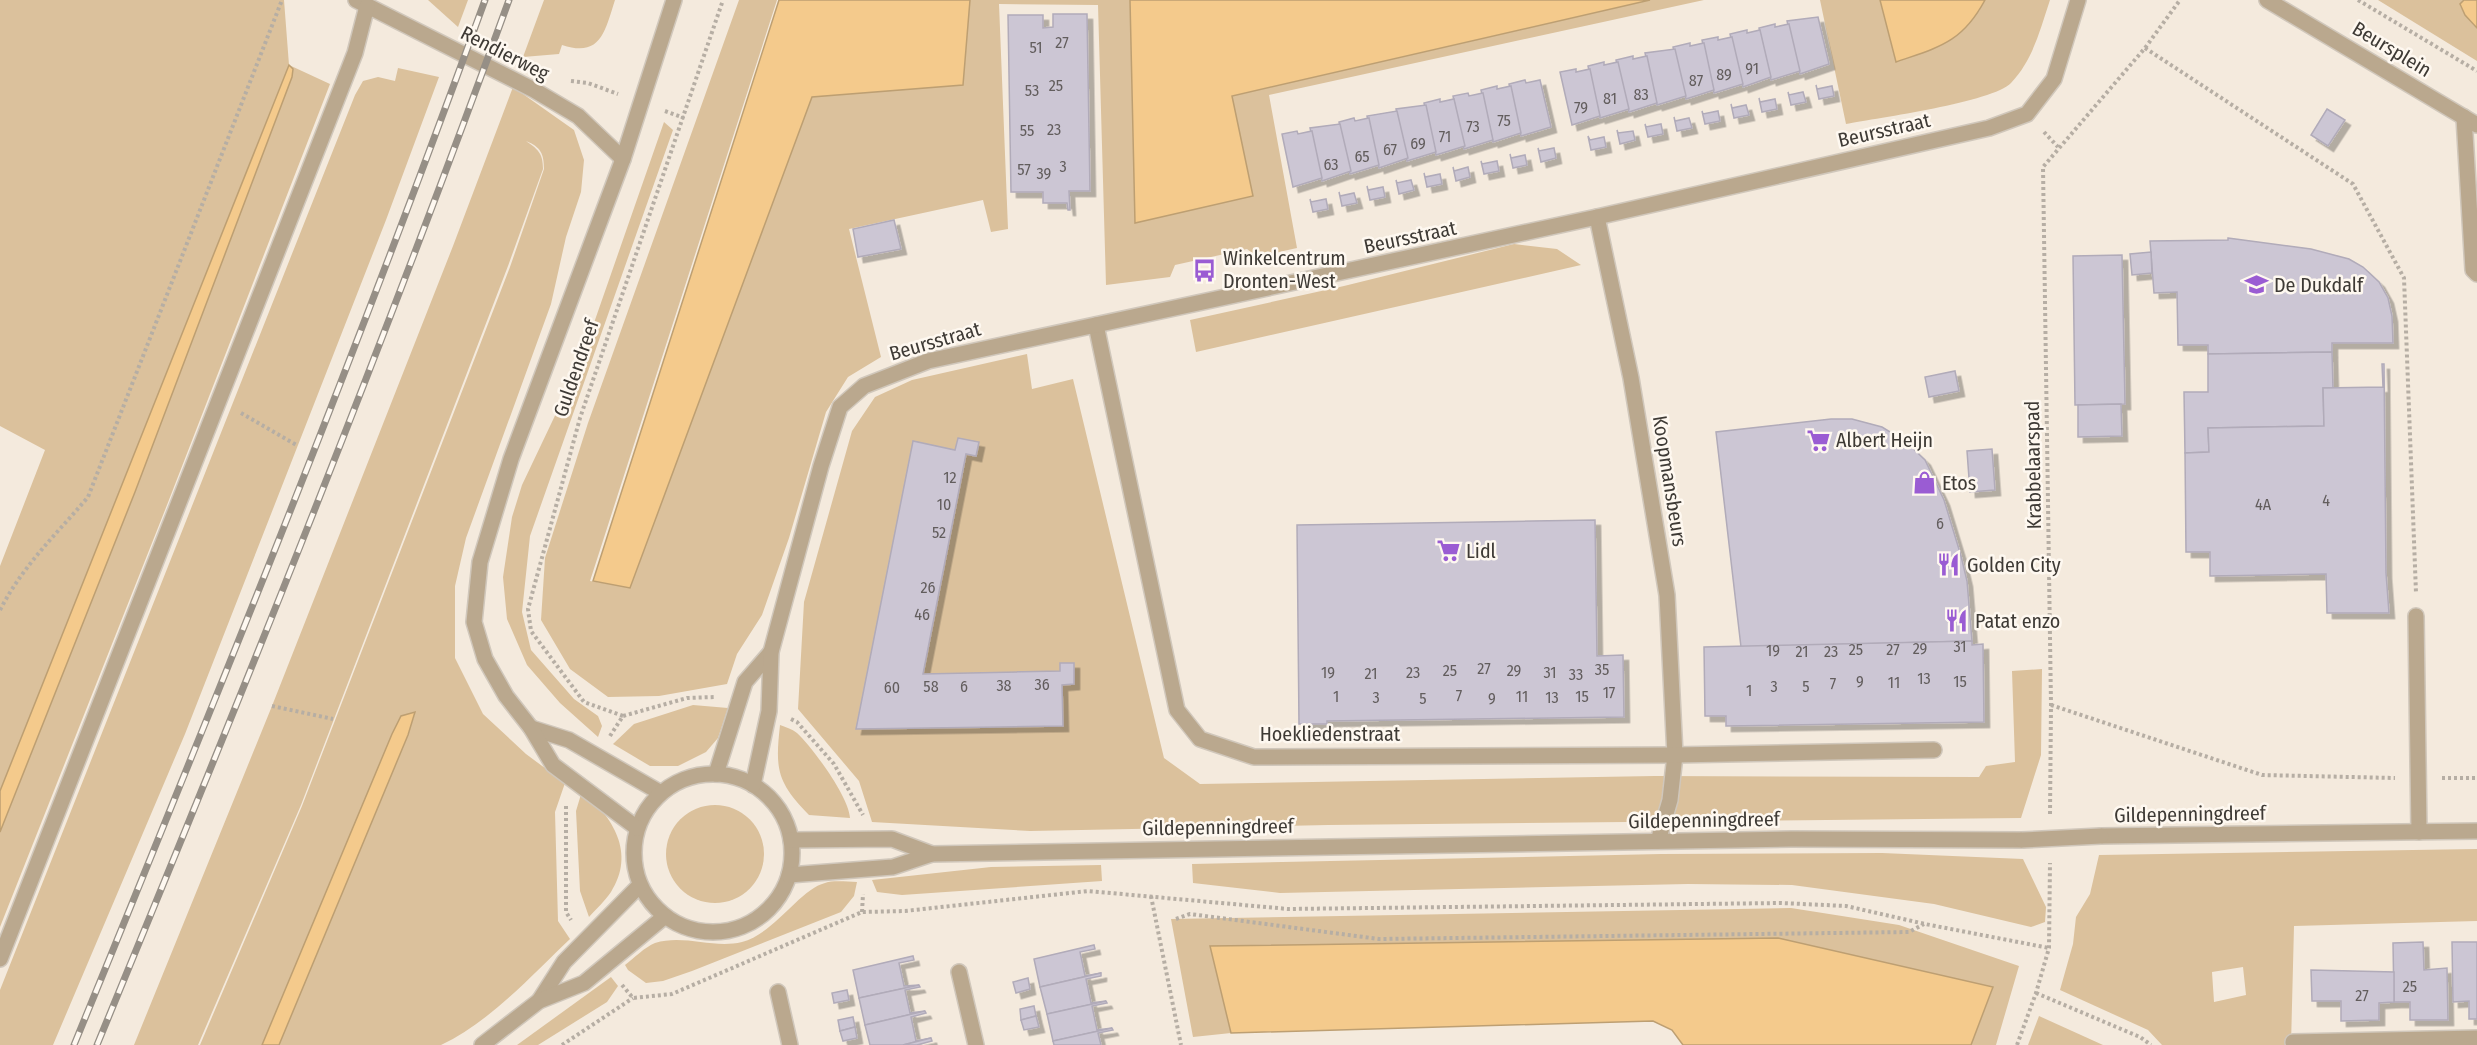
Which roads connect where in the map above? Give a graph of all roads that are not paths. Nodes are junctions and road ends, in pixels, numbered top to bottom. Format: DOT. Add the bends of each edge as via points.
graph roads {
  1 [pos="674,0"];
  2 [pos="2078,0"];
  3 [pos="2267,0"];
  4 [pos="362,3"];
  5 [pos="2471,121"];
  6 [pos="623,159"];
  7 [pos="1597,218"];
  8 [pos="2477,274"];
  9 [pos="1096,325"];
  10 [pos="2416,616"];
  11 [pos="771,652"];
  12 [pos="531,728"];
  13 [pos="1934,750"];
  14 [pos="1675,755"];
  15 [pos="716,774"];
  16 [pos="753,785"];
  17 [pos="661,793"];
  18 [pos="638,828"];
  19 [pos="2477,831"];
  20 [pos="2420,832"];
  21 [pos="791,840"];
  22 [pos="1658,841"];
  23 [pos="932,854"];
  24 [pos="789,874"];
  25 [pos="640,885"];
  26 [pos="664,917"];
  27 [pos="0,959"];
  28 [pos="959,972"];
  29 [pos="778,992"];
  30 [pos="539,1001"];
  31 [pos="2477,1038"];
  32 [pos="2293,1042"];
  33 [pos="2433,1042"];
  34 [pos="482,1045"];
  35 [pos="790,1045"];
  36 [pos="976,1045"];
  1 -- 6 [label="street, Guldendreef"];
  2 -- 7 [label="street, Beursstraat" via="2054,79 2027,114 1989,128"];
  3 -- 5 [label="street, Beursplein"];
  4 -- 6 [label="street, Rendierweg" via="578,116"];
  4 -- 27 [label="street" via="355,53"];
  5 -- 8 [label="street, Beursplein" via="2469,212 2473,270"];
  6 -- 12 [label="street, Guldendreef" via="511,459 480,562 474,622 485,659 506,696"];
  7 -- 9 [label="street, Beursstraat"];
  7 -- 14 [label="street, Koopmansbeurs" via="1631,378 1667,595"];
  9 -- 11 [label="street, Beursstraat" via="928,361 864,386 840,407"];
  9 -- 14 [label="street, Hoekliedenstraat" via="1177,710 1200,739 1254,756"];
  10 -- 20 [label="street"];
  11 -- 15 [label="street, Beursstraat" via="745,682"];
  11 -- 16 [label="street, Beursstraat" via="769,711"];
  12 -- 17 [label="street" via="569,740"];
  12 -- 18 [label="street, Guldendreef" via="553,765"];
  13 -- 14 [label="street"];
  14 -- 22 [label="street, Koopmansbeurs" via="1670,800"];
  15 -- 16 [label="street"];
  15 -- 17 [label="street" via="687,778"];
  16 -- 21 [label="street" via="771,799 784,818"];
  17 -- 18 [label="street"];
  18 -- 25 [label="street" via="633,857"];
  19 -- 20 [label="street, Gildepenningdreef"];
  20 -- 22 [label="street, Gildepenningdreef, bridge" via="2022,840"];
  21 -- 23 [label="street, Gildepenningdreef" via="892,839"];
  21 -- 24 [label="street"];
  22 -- 23 [label="street, Gildepenningdreef"];
  23 -- 24 [label="street, Gildepenningdreef" via="893,867"];
  24 -- 26 [label="street" via="779,898 761,917 738,929 713,933 687,929"];
  25 -- 26 [label="street"];
  25 -- 30 [label="street" via="564,962"];
  26 -- 30 [label="street" via="584,983"];
  28 -- 36 [label="street"];
  29 -- 35 [label="street"];
  30 -- 34 [label="street"];
  31 -- 33 [label="street"];
  32 -- 33 [label="street"];
}
